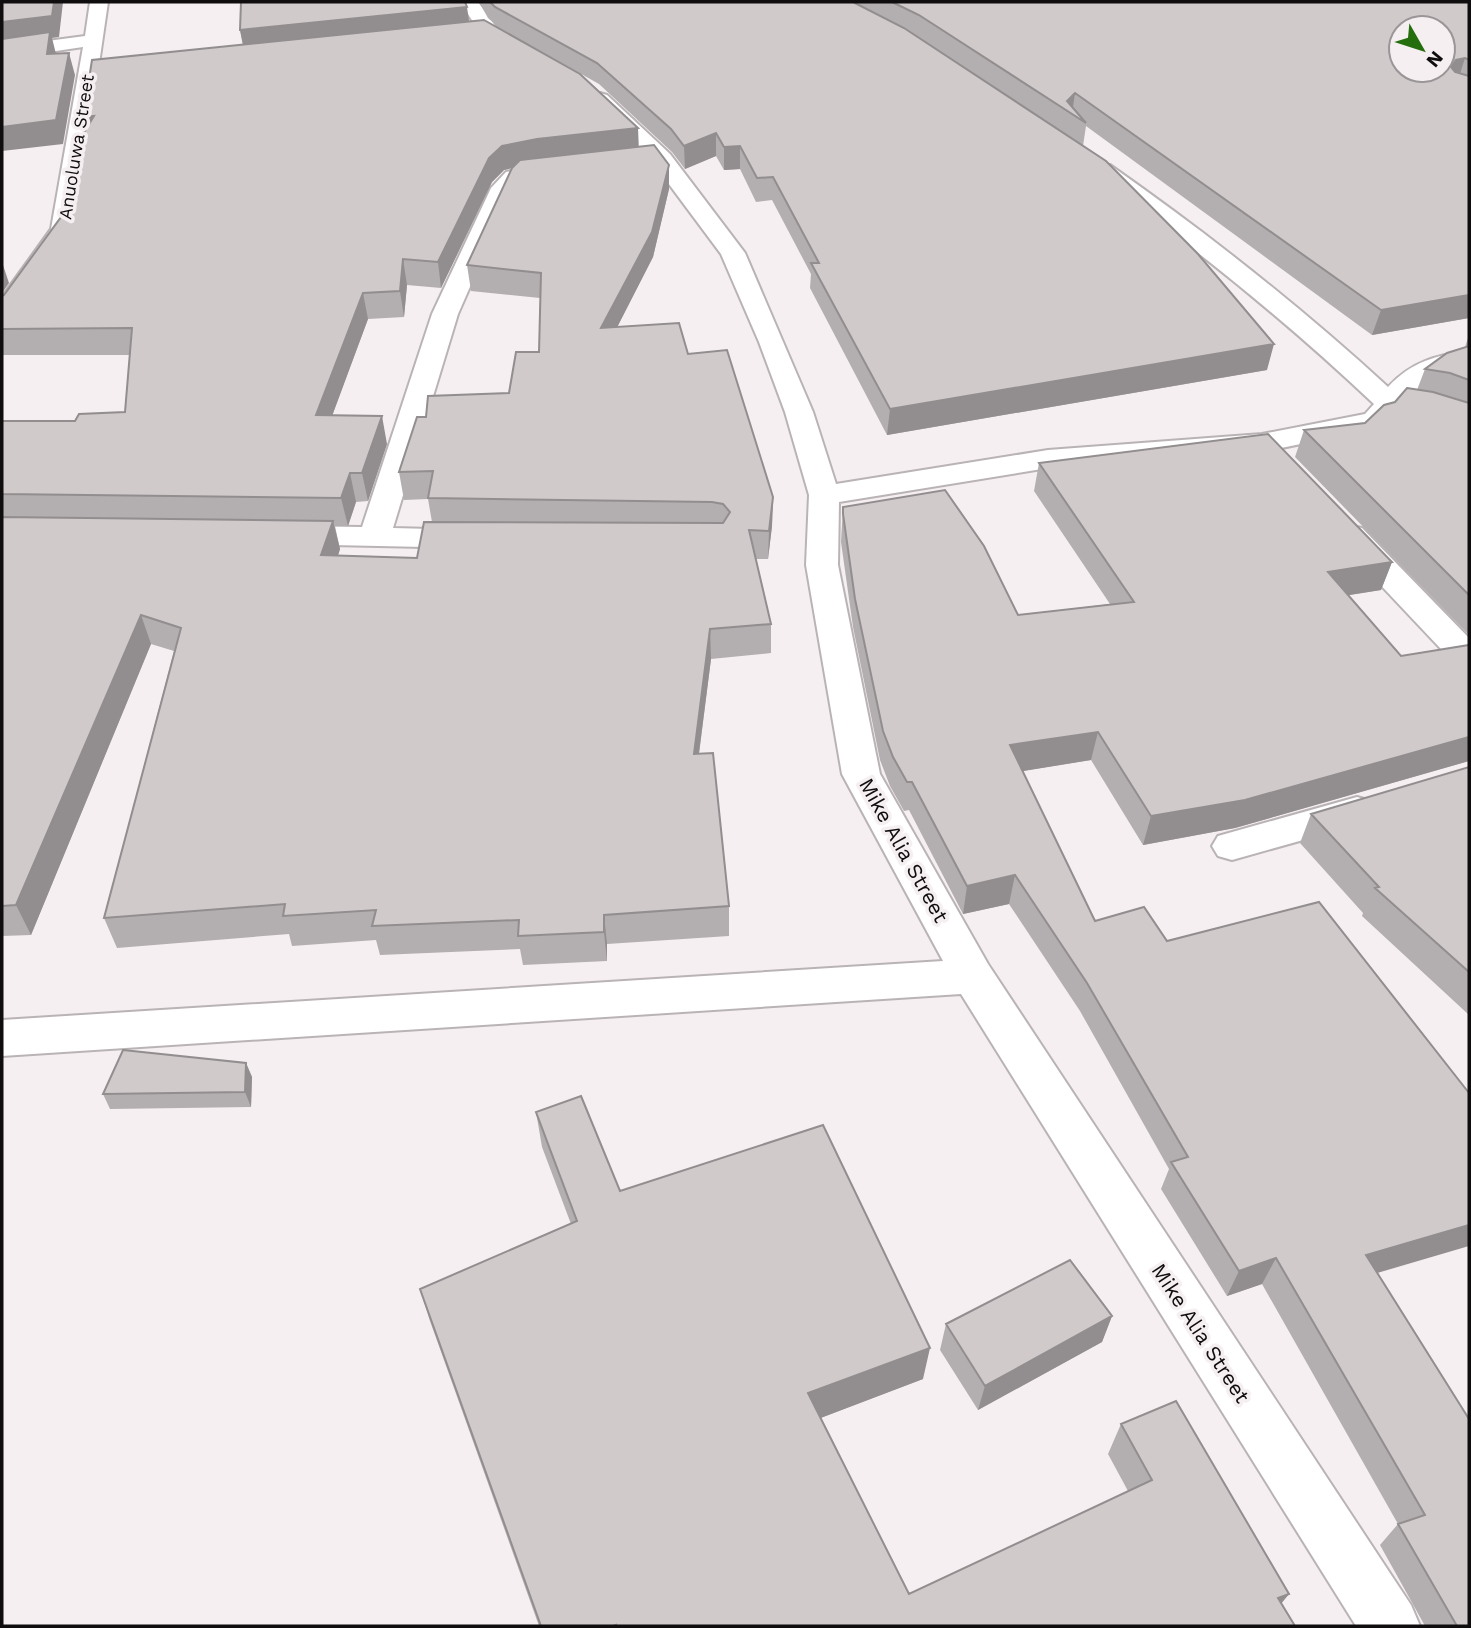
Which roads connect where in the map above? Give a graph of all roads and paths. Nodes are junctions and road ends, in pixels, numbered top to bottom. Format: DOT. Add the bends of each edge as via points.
graph roads {
  1 [pos="99,2"];
  2 [pos="475,24"];
  3 [pos="94,40"];
  4 [pos="2,53"];
  5 [pos="113,72"];
  6 [pos="86,75"];
  7 [pos="1088,160"];
  8 [pos="580,167"];
  9 [pos="2,315"];
  10 [pos="1469,358"];
  11 [pos="1390,403"];
  12 [pos="1469,423"];
  13 [pos="1262,443"];
  14 [pos="1290,472"];
  15 [pos="824,495"];
  16 [pos="1328,511"];
  17 [pos="250,535"];
  18 [pos="374,536"];
  19 [pos="505,539"];
  20 [pos="1469,658"];
  21 [pos="1392,800"];
  22 [pos="1232,846"];
  23 [pos="973,976"];
  24 [pos="2,1038"];
  25 [pos="1390,1626"];
  1 -- 3 [label="street, Anuoluwa Street"];
  2 -- 15 [label="street, Mike Alia Street" via="590,90 733,253 799,412"];
  3 -- 4 [label="street"];
  3 -- 6 [label="street, Anuoluwa Street"];
  5 -- 6 [label="street"];
  6 -- 9 [label="street, Anuoluwa Street" via="63,229"];
  7 -- 11 [label="street" via="1262,292"];
  8 -- 18 [label="street" via="514,177 502,188 445,314"];
  10 -- 11 [label="street" via="1434,365 1408,382"];
  11 -- 12 [label="street" via="1429,408"];
  11 -- 13 [label="street" via="1374,421"];
  13 -- 14 [label="street"];
  13 -- 15 [label="street" via="1048,459"];
  15 -- 23 [label="street, Mike Alia Street" via="822,565 861,774"];
  16 -- 20 [label="street"];
  17 -- 18 [label="street"];
  18 -- 19 [label="street"];
  21 -- 22 [label="street"];
  23 -- 24 [label="street"];
  23 -- 25 [label="street, Mike Alia Street"];
}
